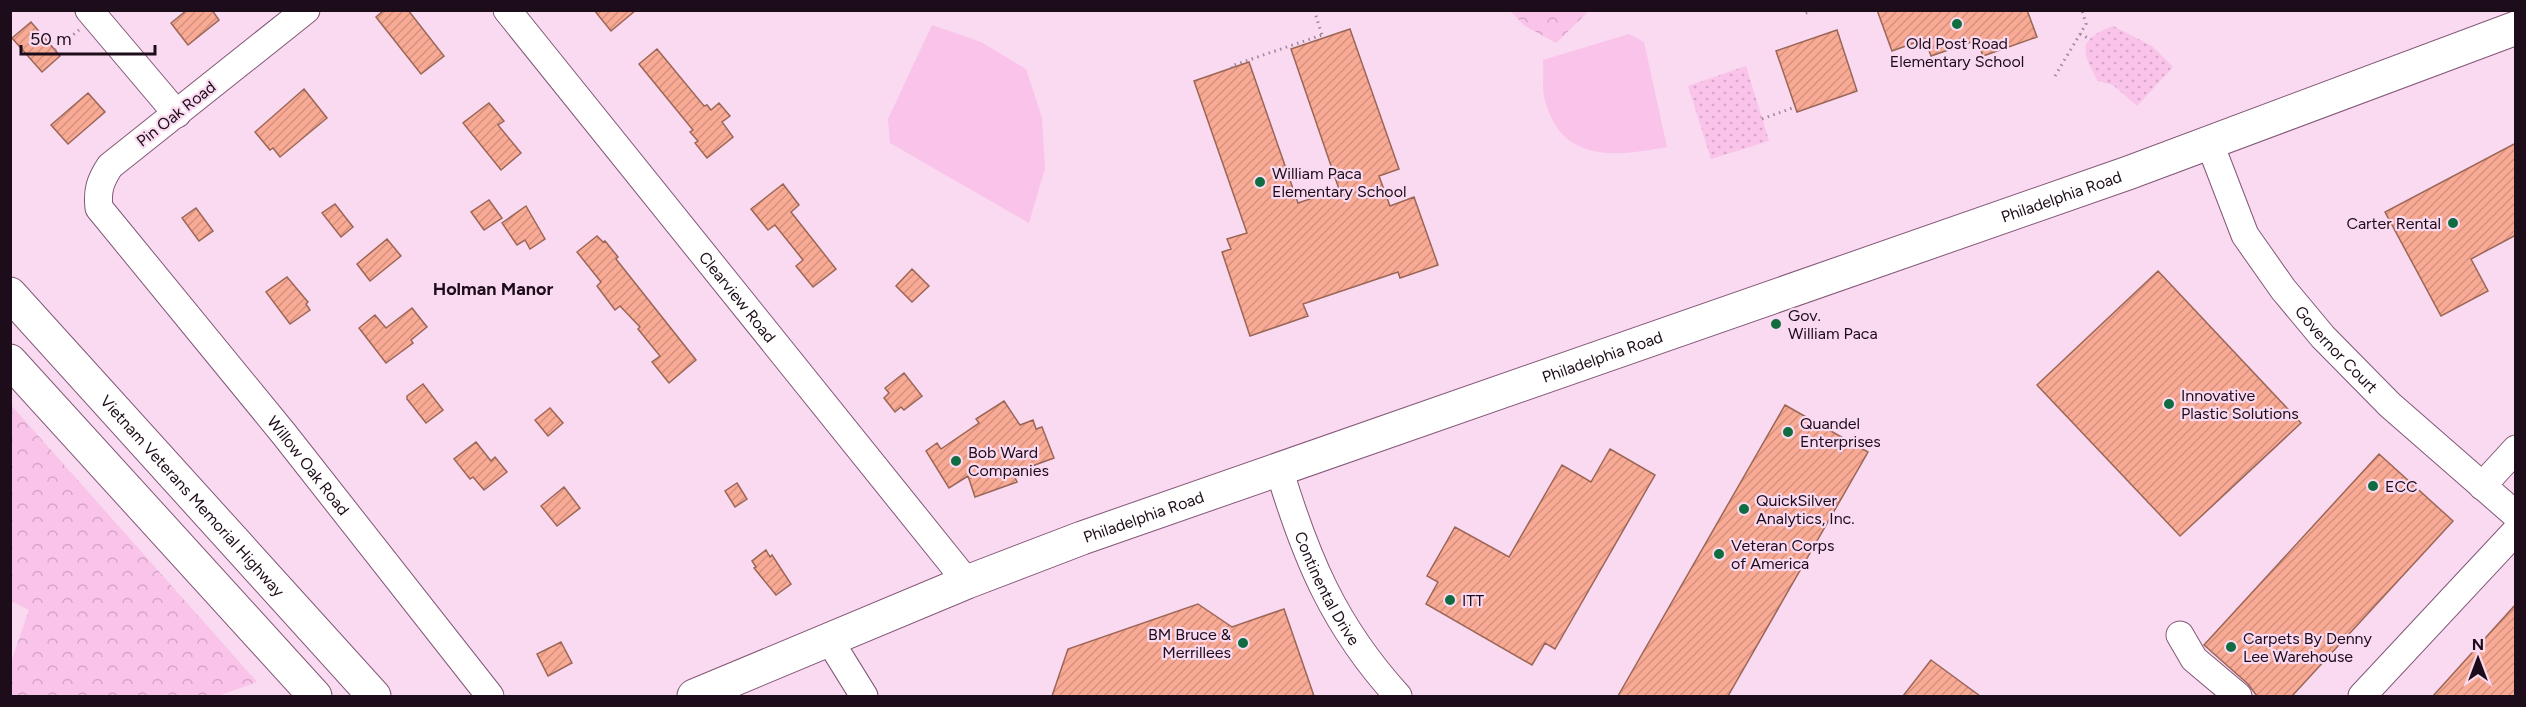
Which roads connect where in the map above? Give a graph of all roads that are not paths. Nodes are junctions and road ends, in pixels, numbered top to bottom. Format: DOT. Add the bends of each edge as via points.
graph roads {
  1 [pos="306,10"];
  2 [pos="507,10"];
  3 [pos="91,14"];
  4 [pos="2516,28"];
  5 [pos="177,114"];
  6 [pos="2210,144"];
  7 [pos="122,238"];
  8 [pos="10,294"];
  9 [pos="10,361"];
  10 [pos="2516,449"];
  11 [pos="1279,469"];
  12 [pos="2482,486"];
  13 [pos="2516,515"];
  14 [pos="2516,531"];
  15 [pos="967,582"];
  16 [pos="2180,635"];
  17 [pos="828,638"];
  18 [pos="315,696"];
  19 [pos="374,696"];
  20 [pos="490,696"];
  21 [pos="694,696"];
  22 [pos="864,696"];
  23 [pos="1398,696"];
  24 [pos="2238,696"];
  25 [pos="2362,696"];
  1 -- 5 [label="street, Pin Oak Road"];
  2 -- 15 [label="street, Clearview Road"];
  3 -- 5 [label="street"];
  4 -- 6 [label="main road, Philadelphia Road"];
  5 -- 7 [label="street, Pin Oak Road" via="110,166 101,180 99,208"];
  6 -- 11 [label="main road, Philadelphia Road"];
  6 -- 12 [label="street, Governor Court" via="2245,235 2283,289 2323,337 2390,405"];
  7 -- 20 [label="street, Willow Oak Road" via="284,434"];
  8 -- 19 [label="main road, Vietnam Veterans Memorial Highway"];
  9 -- 18 [label="main road"];
  10 -- 12 [label="street"];
  11 -- 15 [label="main road, Philadelphia Road"];
  11 -- 23 [label="street, Continental Drive" via="1323,590 1340,621"];
  12 -- 13 [label="street, Governor Court"];
  14 -- 25 [label="street"];
  15 -- 17 [label="main road, Philadelphia Road"];
  16 -- 24 [label="street" via="2194,659"];
  17 -- 21 [label="main road, Philadelphia Road"];
  17 -- 22 [label="street"];
}
